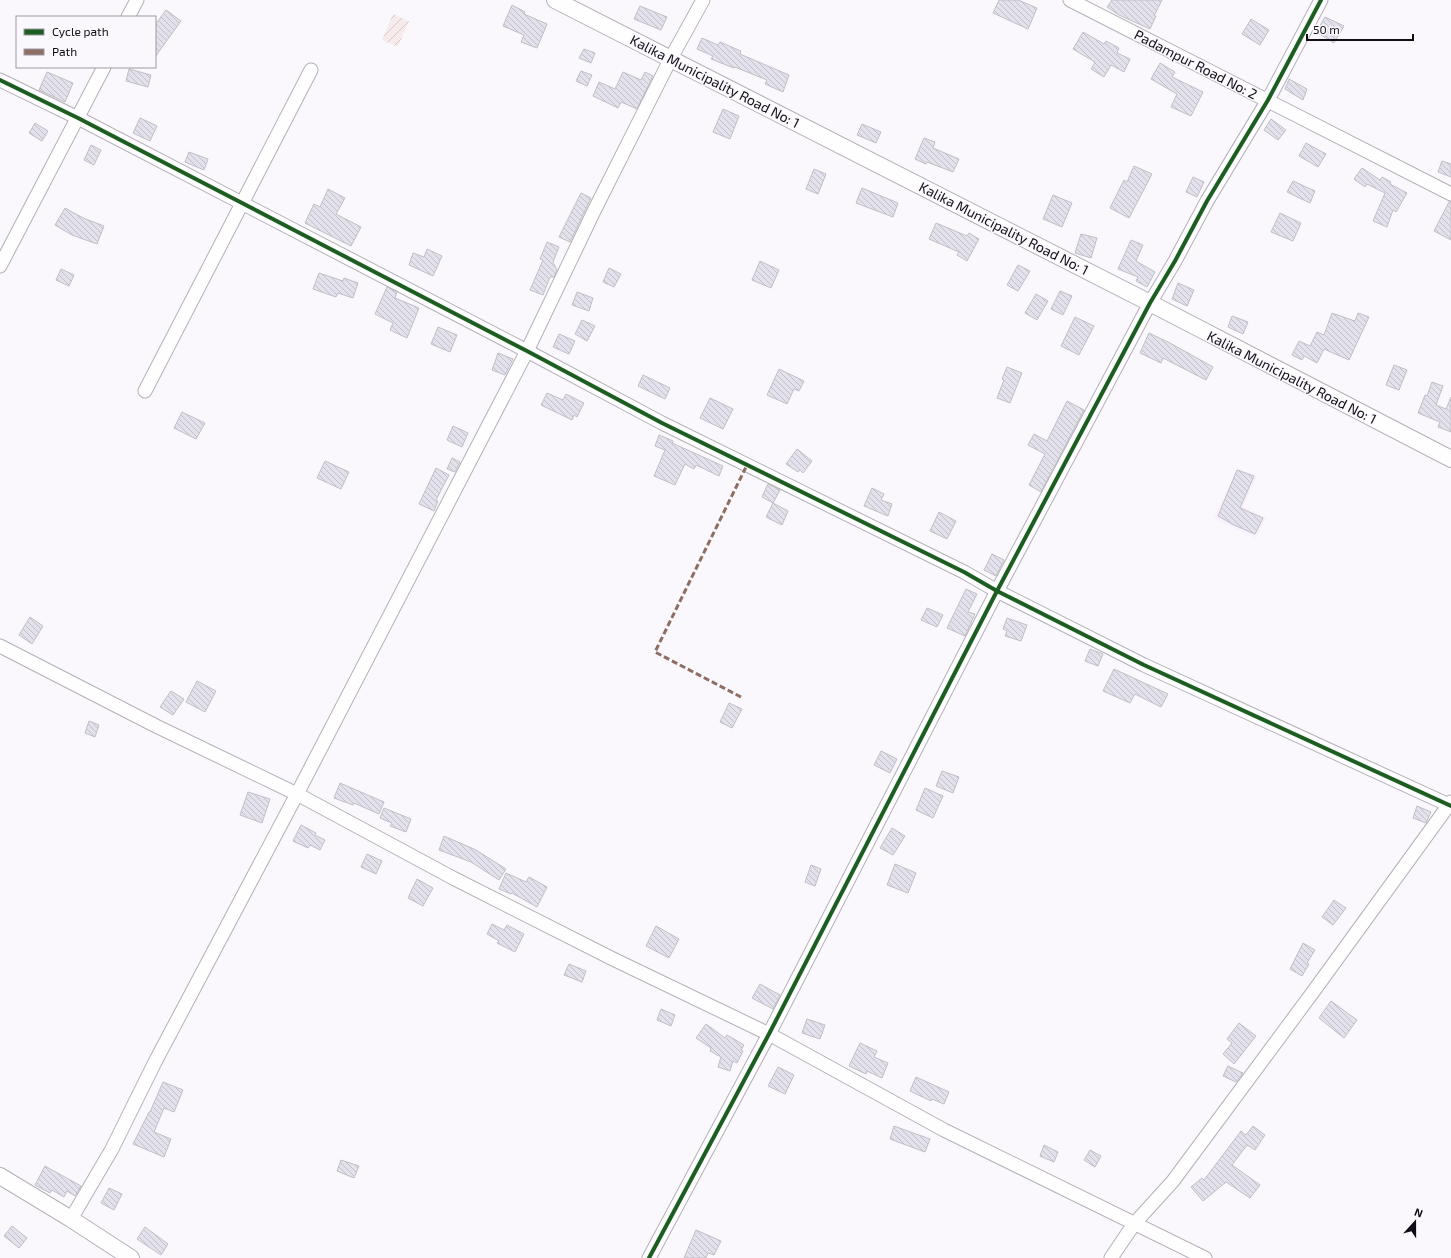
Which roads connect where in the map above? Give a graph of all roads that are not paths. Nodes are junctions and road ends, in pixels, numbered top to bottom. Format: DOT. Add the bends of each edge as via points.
graph roads {
  1 [pos="137,0"];
  2 [pos="555,0"];
  3 [pos="703,0"];
  4 [pos="1070,0"];
  5 [pos="1321,0"];
  6 [pos="129,16"];
  7 [pos="672,58"];
  8 [pos="103,68"];
  9 [pos="311,70"];
  10 [pos="0,80"];
  11 [pos="1268,100"];
  12 [pos="78,118"];
  13 [pos="1451,194"];
  14 [pos="243,204"];
  15 [pos="0,266"];
  16 [pos="1150,303"];
  17 [pos="526,351"];
  18 [pos="145,391"];
  19 [pos="1451,459"];
  20 [pos="998,591"];
  21 [pos="0,646"];
  22 [pos="297,794"];
  23 [pos="1450,804"];
  24 [pos="769,1034"];
  25 [pos="0,1176"];
  26 [pos="71,1219"];
  27 [pos="1134,1224"];
  28 [pos="131,1258"];
  29 [pos="649,1258"];
  30 [pos="1112,1258"];
  31 [pos="1205,1258"];
  1 -- 6 [label="street"];
  2 -- 7 [label="street, Kalika Municipality Road No: 1"];
  3 -- 7 [label="street"];
  4 -- 11 [label="street, Padampur Road No: 2"];
  5 -- 11 [label="street"];
  7 -- 16 [label="street, Kalika Municipality Road No: 1"];
  7 -- 17 [label="street"];
  8 -- 12 [label="street"];
  9 -- 14 [label="street"];
  10 -- 12 [label="street"];
  11 -- 13 [label="street, Padampur Road No: 2"];
  11 -- 16 [label="street"];
  12 -- 14 [label="street"];
  12 -- 15 [label="street"];
  14 -- 17 [label="street"];
  14 -- 18 [label="street"];
  16 -- 19 [label="street, Kalika Municipality Road No: 1"];
  16 -- 20 [label="street"];
  17 -- 20 [label="street" via="662,423"];
  17 -- 22 [label="street"];
  20 -- 23 [label="street" via="1144,665"];
  20 -- 24 [label="street"];
  21 -- 22 [label="street" via="156,726"];
  22 -- 24 [label="street" via="613,960"];
  22 -- 26 [label="street" via="155,1062 112,1149"];
  23 -- 27 [label="street" via="1173,1181"];
  24 -- 27 [label="street" via="944,1130"];
  24 -- 29 [label="street"];
  25 -- 26 [label="street"];
  26 -- 28 [label="street"];
  27 -- 30 [label="street"];
  27 -- 31 [label="street"];
}
